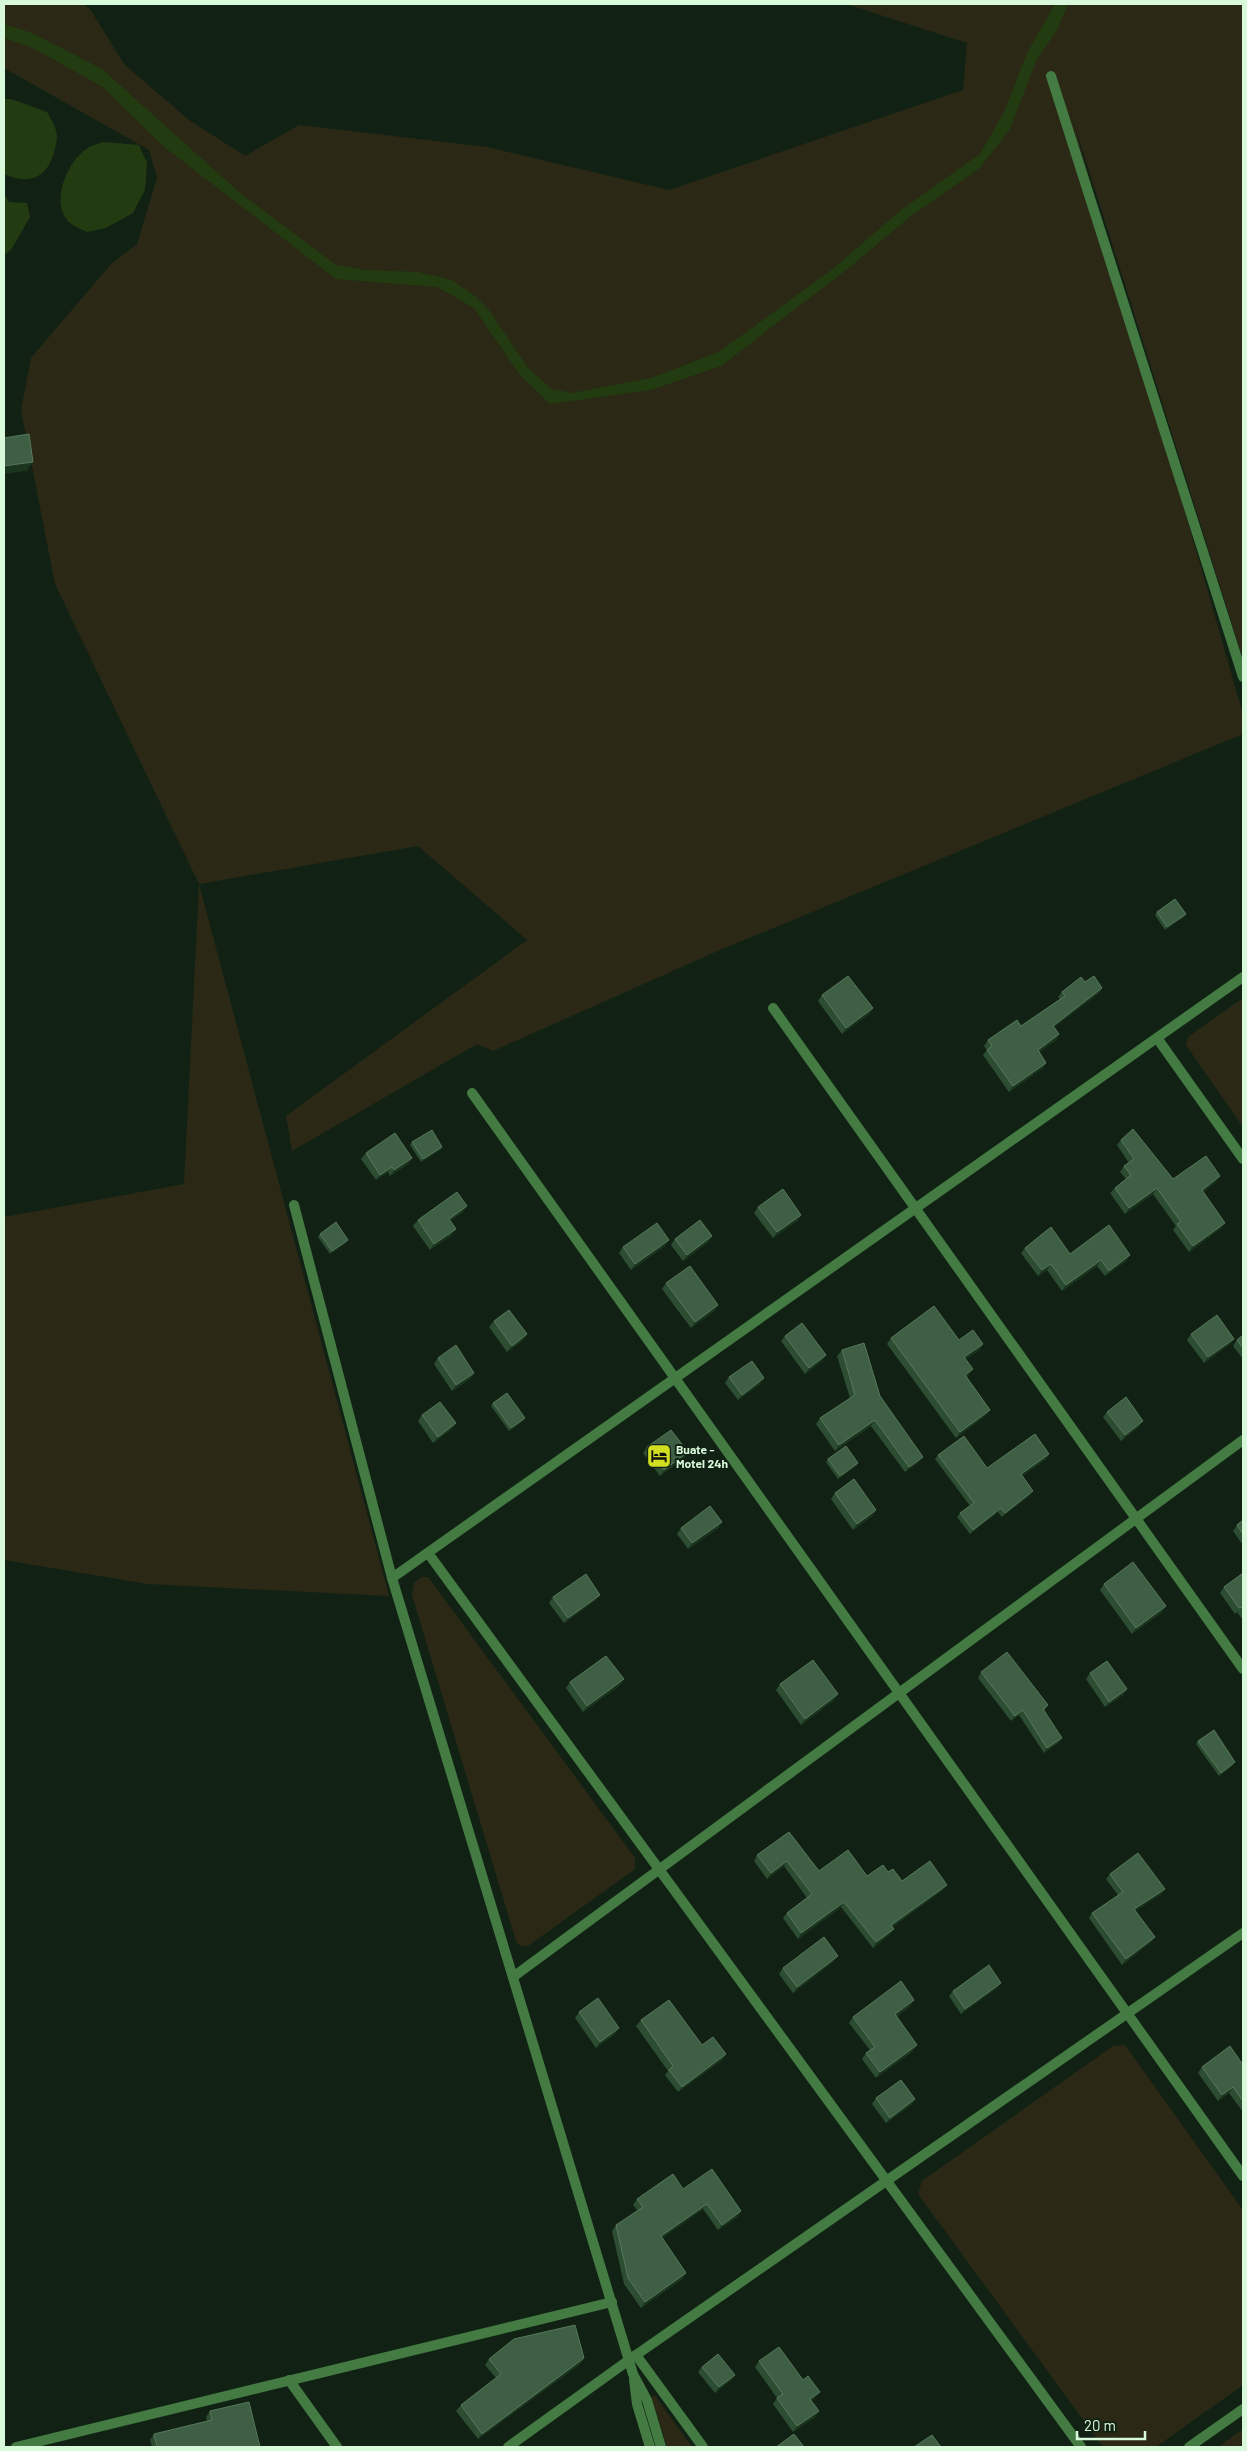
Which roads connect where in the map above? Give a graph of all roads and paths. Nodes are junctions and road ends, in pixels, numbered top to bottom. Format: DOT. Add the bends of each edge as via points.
graph roads {
  1 [pos="1051,76"];
  2 [pos="1243,677"];
  3 [pos="1243,977"];
  4 [pos="773,1008"];
  5 [pos="1157,1038"];
  6 [pos="472,1093"];
  7 [pos="1243,1158"];
  8 [pos="294,1205"];
  9 [pos="915,1209"];
  10 [pos="675,1378"];
  11 [pos="1243,1440"];
  12 [pos="1136,1519"];
  13 [pos="428,1552"];
  14 [pos="392,1578"];
  15 [pos="1243,1669"];
  16 [pos="899,1693"];
  17 [pos="659,1869"];
  18 [pos="1243,1933"];
  19 [pos="513,1977"];
  20 [pos="1128,2014"];
  21 [pos="1243,2176"];
  22 [pos="886,2181"];
  23 [pos="612,2302"];
  24 [pos="633,2357"];
  25 [pos="633,2374"];
  26 [pos="289,2380"];
  27 [pos="1243,2408"];
  28 [pos="16,2447"];
  29 [pos="337,2447"];
  30 [pos="508,2447"];
  31 [pos="650,2447"];
  32 [pos="661,2447"];
  33 [pos="703,2447"];
  34 [pos="1081,2447"];
  35 [pos="1189,2447"];
  1 -- 2 [label="street"];
  3 -- 5 [label="street"];
  4 -- 9 [label="street"];
  5 -- 7 [label="street"];
  5 -- 9 [label="street"];
  6 -- 10 [label="street"];
  8 -- 14 [label="street"];
  9 -- 10 [label="street"];
  9 -- 12 [label="street"];
  10 -- 13 [label="street"];
  10 -- 16 [label="street"];
  11 -- 12 [label="street"];
  12 -- 15 [label="street"];
  12 -- 16 [label="street"];
  13 -- 14 [label="street"];
  13 -- 17 [label="street"];
  14 -- 19 [label="street"];
  16 -- 17 [label="street"];
  16 -- 20 [label="street"];
  17 -- 19 [label="street"];
  17 -- 22 [label="street"];
  18 -- 20 [label="street"];
  19 -- 23 [label="street"];
  20 -- 21 [label="street"];
  20 -- 22 [label="street"];
  22 -- 24 [label="street"];
  22 -- 34 [label="street"];
  23 -- 24 [label="street"];
  23 -- 26 [label="street"];
  24 -- 25 [label="street"];
  24 -- 30 [label="street"];
  24 -- 33 [label="street"];
  25 -- 31 [label="street" via="637,2404"];
  25 -- 32 [label="street" via="647,2400"];
  26 -- 28 [label="street"];
  26 -- 29 [label="street"];
  27 -- 35 [label="street"];
}
